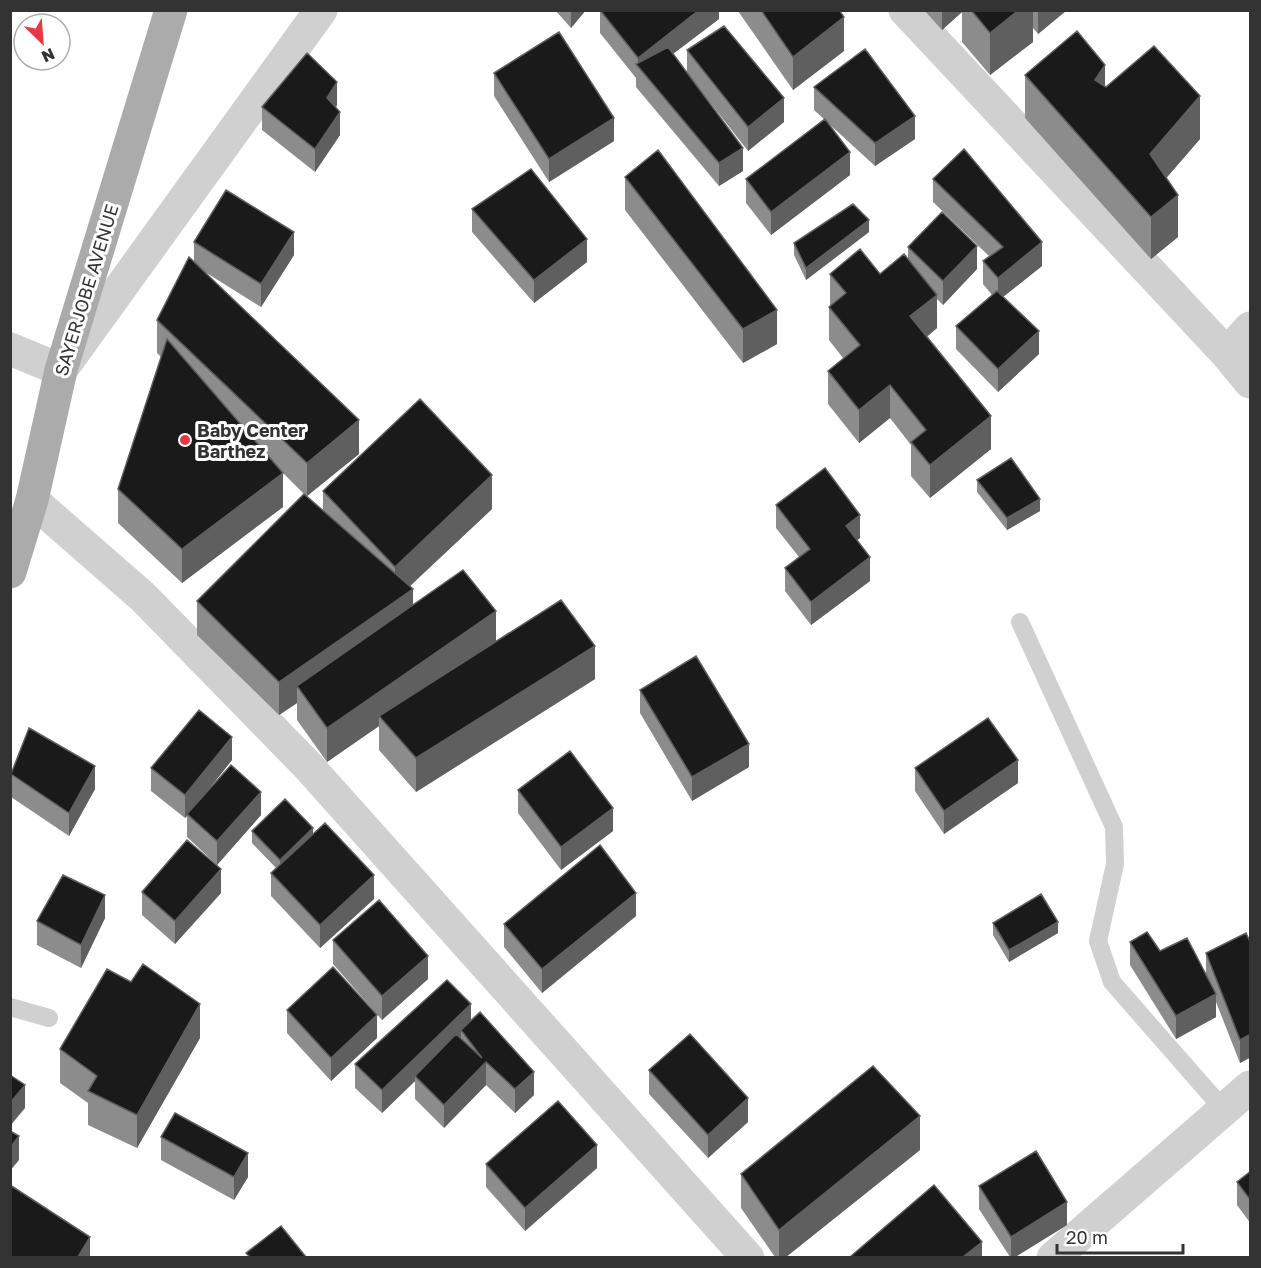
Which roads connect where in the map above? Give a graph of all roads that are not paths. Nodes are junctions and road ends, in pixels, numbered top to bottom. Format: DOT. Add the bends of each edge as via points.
graph roads {
  1 [pos="171,10"];
  2 [pos="321,10"];
  3 [pos="906,10"];
  4 [pos="1251,328"];
  5 [pos="10,349"];
  6 [pos="1227,354"];
  7 [pos="61,370"];
  8 [pos="1251,382"];
  9 [pos="32,500"];
  10 [pos="10,572"];
  11 [pos="1020,622"];
  12 [pos="10,1007"];
  13 [pos="49,1018"];
  14 [pos="1251,1088"];
  15 [pos="1225,1112"];
  16 [pos="748,1257"];
  17 [pos="1053,1257"];
  1 -- 7 [label="main road, SAYERJOBE AVENUE"];
  2 -- 7 [label="street"];
  3 -- 6 [label="street"];
  4 -- 6 [label="street"];
  5 -- 7 [label="street"];
  6 -- 8 [label="street"];
  7 -- 9 [label="main road, SAYERJOBE AVENUE"];
  9 -- 10 [label="main road, SAYERJOBE AVENUE"];
  9 -- 16 [label="street" via="143,597 308,765"];
  11 -- 15 [label="lane" via="1114,827 1115,864 1098,941 1112,982"];
  12 -- 13 [label="lane"];
  14 -- 15 [label="street"];
  15 -- 17 [label="street"];
}
